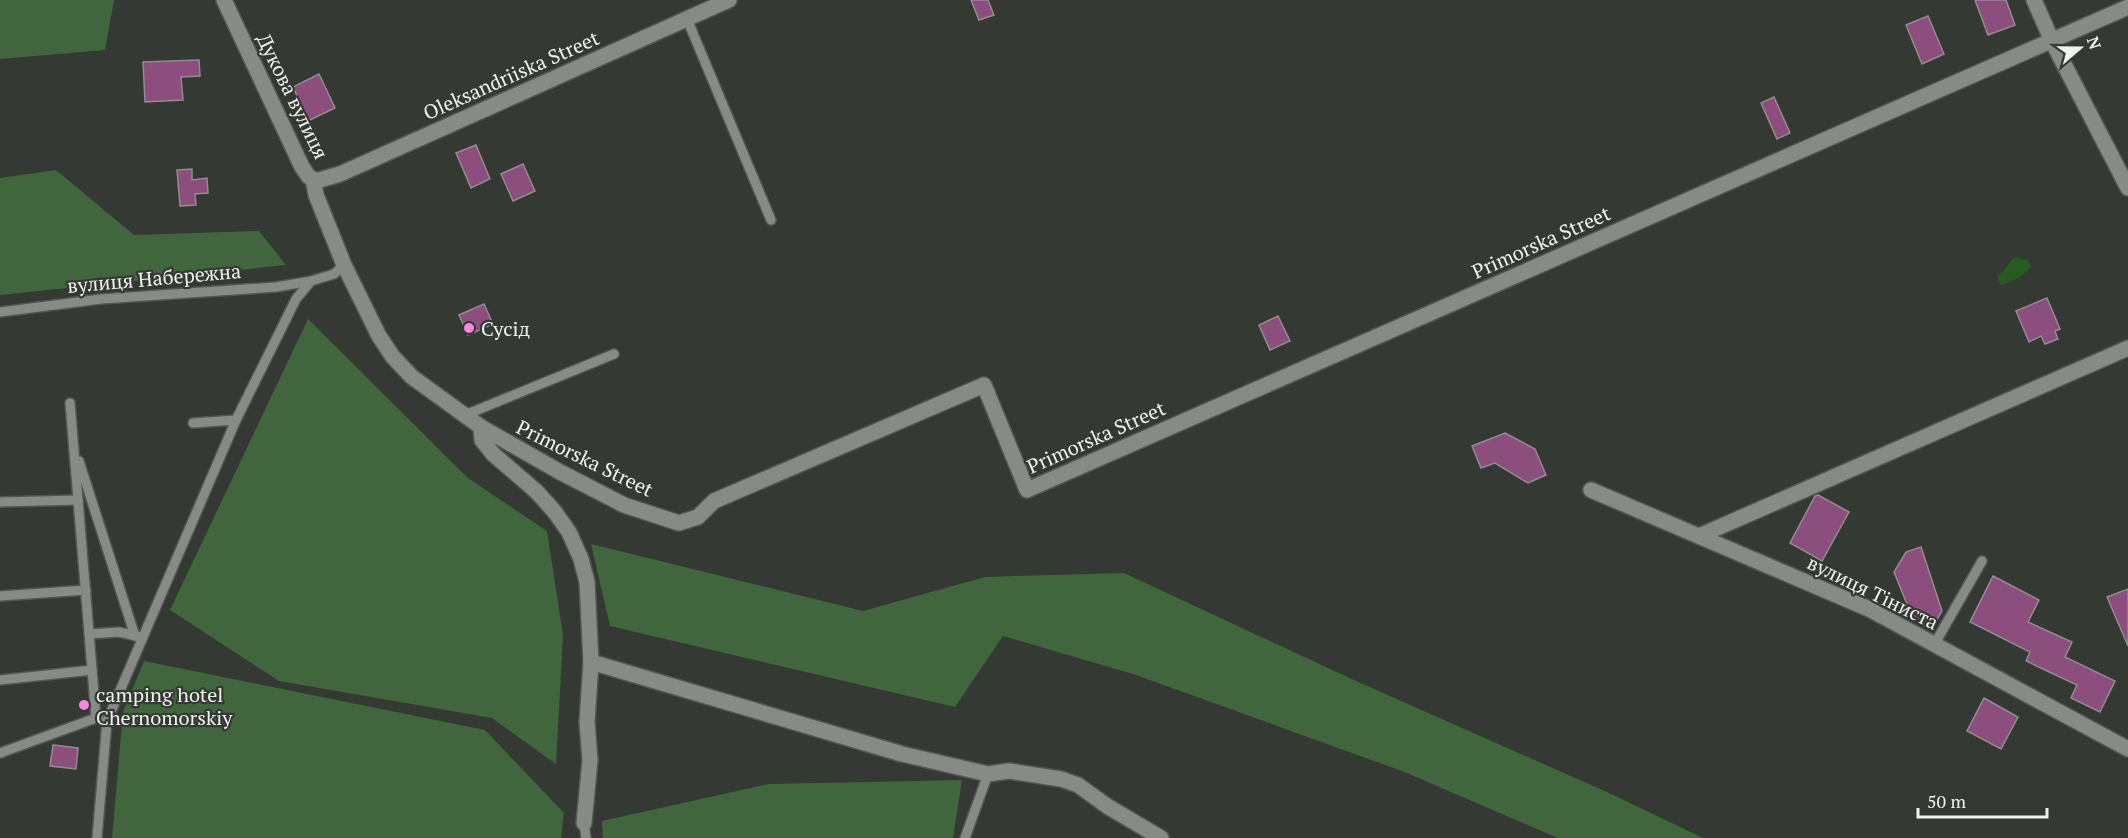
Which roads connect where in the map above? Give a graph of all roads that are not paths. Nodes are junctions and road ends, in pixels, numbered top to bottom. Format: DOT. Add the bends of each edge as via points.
graph roads {
  1 [pos="224,0"];
  2 [pos="729,0"];
  3 [pos="2034,0"];
  4 [pos="2128,7"];
  5 [pos="687,19"];
  6 [pos="2052,41"];
  7 [pos="311,178"];
  8 [pos="2128,188"];
  9 [pos="771,220"];
  10 [pos="344,265"];
  11 [pos="311,281"];
  12 [pos="0,312"];
  13 [pos="2128,348"];
  14 [pos="614,354"];
  15 [pos="70,403"];
  16 [pos="465,415"];
  17 [pos="236,420"];
  18 [pos="193,423"];
  19 [pos="481,427"];
  20 [pos="73,446"];
  21 [pos="1591,490"];
  22 [pos="78,500"];
  23 [pos="0,502"];
  24 [pos="1699,536"];
  25 [pos="1982,561"];
  26 [pos="86,590"];
  27 [pos="0,596"];
  28 [pos="89,633"];
  29 [pos="139,637"];
  30 [pos="1934,645"];
  31 [pos="591,662"];
  32 [pos="92,670"];
  33 [pos="0,680"];
  34 [pos="96,718"];
  35 [pos="107,721"];
  36 [pos="2128,749"];
  37 [pos="0,753"];
  38 [pos="988,774"];
  39 [pos="585,830"];
  40 [pos="96,838"];
  41 [pos="965,838"];
  42 [pos="1161,838"];
  1 -- 7 [label="street, Дукова вулиця" via="296,155"];
  2 -- 5 [label="street, Oleksandriiska Street"];
  3 -- 6 [label="street"];
  4 -- 6 [label="street, Primorska Street"];
  5 -- 7 [label="street, Oleksandriiska Street" via="340,174 316,181"];
  5 -- 9 [label="lane"];
  6 -- 8 [label="street"];
  6 -- 19 [label="street, Primorska Street" via="1027,490 984,385 714,501 698,517 679,523 624,505"];
  7 -- 10 [label="street, Дукова вулиця"];
  10 -- 11 [label="lane, вулиця Набережна" via="334,274"];
  10 -- 16 [label="street, Дукова вулиця" via="393,357 412,377"];
  11 -- 12 [label="lane, вулиця Набережна" via="101,298"];
  11 -- 17 [label="lane" via="296,299"];
  13 -- 24 [label="street"];
  14 -- 16 [label="lane"];
  15 -- 20 [label="lane"];
  16 -- 19 [label="street, Дукова вулиця"];
  17 -- 18 [label="lane"];
  17 -- 29 [label="lane"];
  19 -- 31 [label="street, Primorska Street" via="482,440 493,454 537,492 569,532 587,582"];
  20 -- 22 [label="lane"];
  20 -- 29 [label="lane"];
  21 -- 24 [label="street, вулиця Тіниста"];
  22 -- 23 [label="lane"];
  22 -- 26 [label="lane"];
  24 -- 30 [label="street, вулиця Тіниста" via="1869,609"];
  25 -- 30 [label="lane"];
  26 -- 27 [label="lane"];
  26 -- 28 [label="lane"];
  28 -- 29 [label="lane" via="119,632"];
  28 -- 32 [label="lane"];
  29 -- 35 [label="lane"];
  30 -- 36 [label="street, вулиця Тіниста"];
  31 -- 38 [label="street" via="902,754"];
  31 -- 39 [label="street, Primorska Street"];
  32 -- 33 [label="lane"];
  32 -- 34 [label="lane"];
  34 -- 35 [label="lane"];
  34 -- 37 [label="lane"];
  35 -- 40 [label="lane"];
  38 -- 41 [label="lane"];
  38 -- 42 [label="street" via="1026,773 1078,785"];
}
